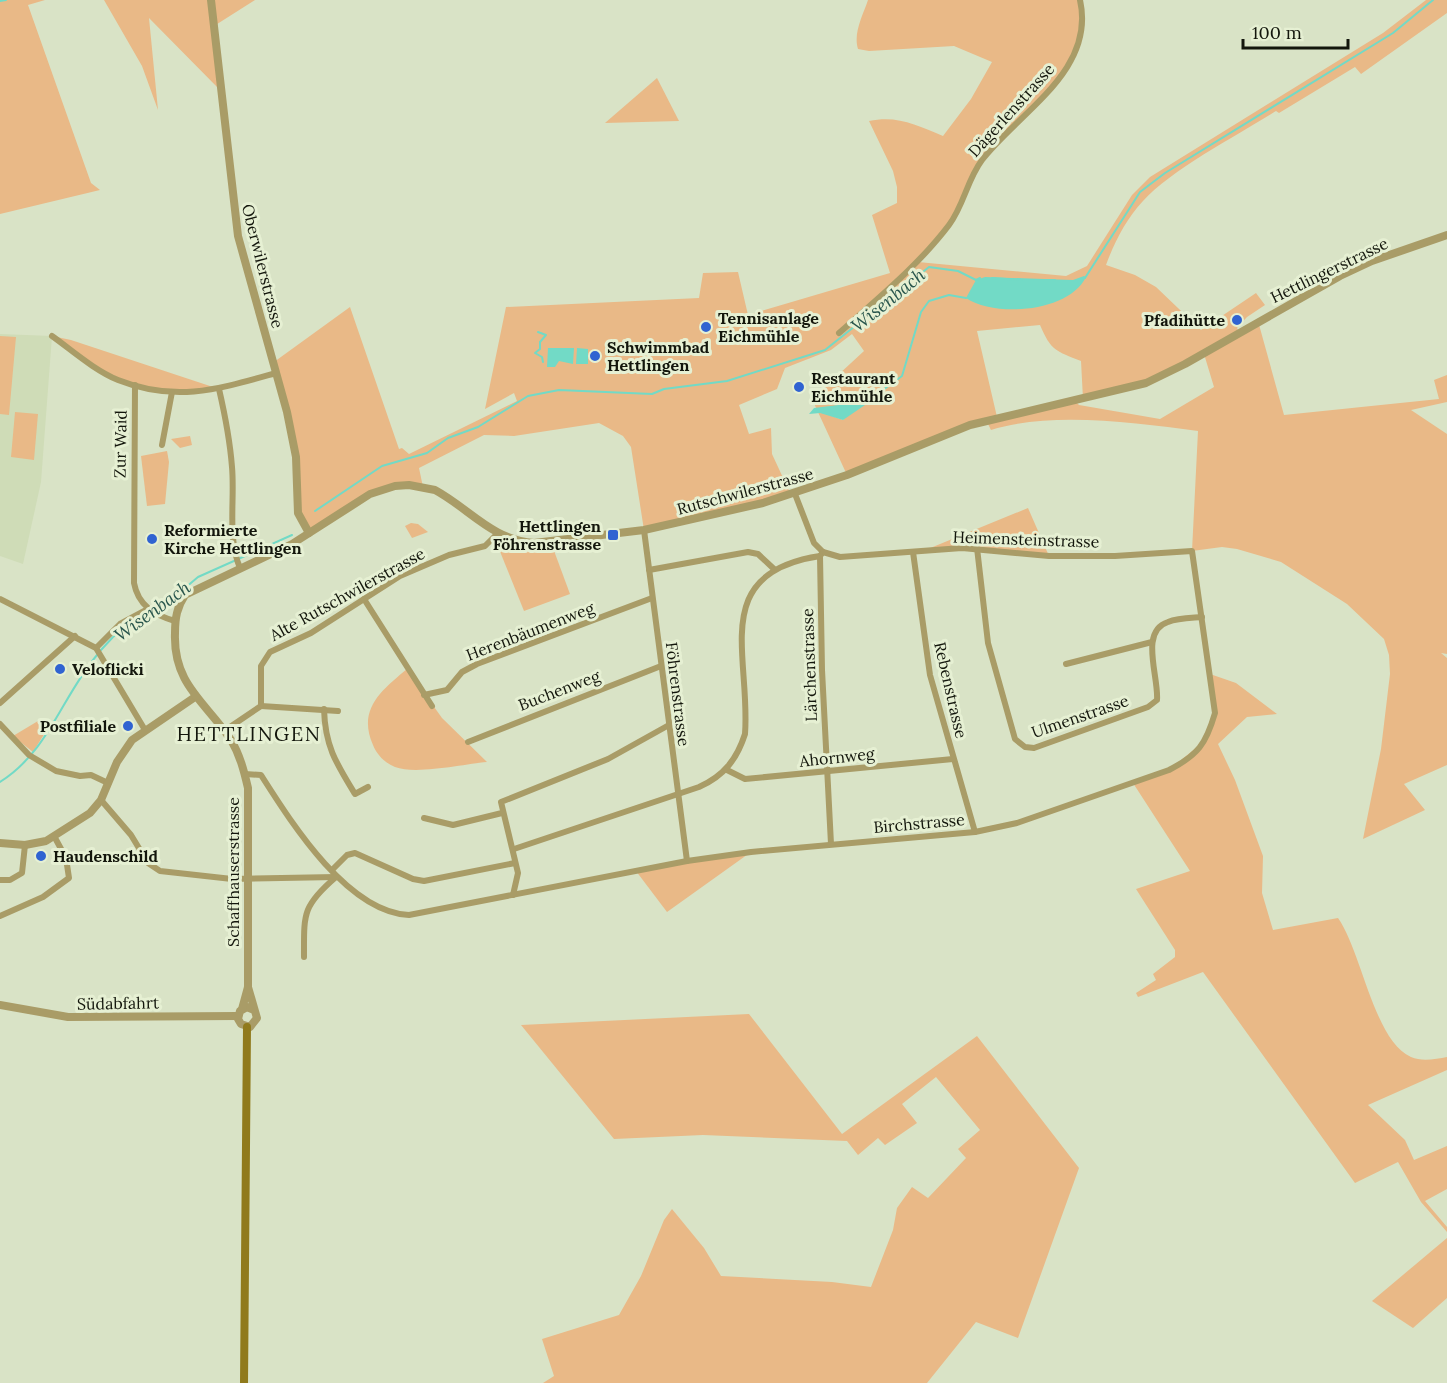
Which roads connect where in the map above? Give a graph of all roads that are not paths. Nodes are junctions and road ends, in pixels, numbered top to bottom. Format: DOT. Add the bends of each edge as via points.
graph roads {
  1 [pos="211,0"];
  2 [pos="1080,0"];
  3 [pos="1447,235"];
  4 [pos="1258,321"];
  5 [pos="838,333"];
  6 [pos="52,336"];
  7 [pos="276,373"];
  8 [pos="135,384"];
  9 [pos="219,389"];
  10 [pos="172,392"];
  11 [pos="162,445"];
  12 [pos="795,494"];
  13 [pos="644,530"];
  14 [pos="309,533"];
  15 [pos="496,534"];
  16 [pos="976,548"];
  17 [pos="1192,551"];
  18 [pos="913,552"];
  19 [pos="822,554"];
  20 [pos="239,566"];
  21 [pos="774,569"];
  22 [pos="649,570"];
  23 [pos="652,598"];
  24 [pos="0,599"];
  25 [pos="364,599"];
  26 [pos="151,610"];
  27 [pos="1202,617"];
  28 [pos="175,621"];
  29 [pos="75,636"];
  30 [pos="1152,642"];
  31 [pos="98,651"];
  32 [pos="1066,664"];
  33 [pos="661,666"];
  34 [pos="424,695"];
  35 [pos="195,697"];
  36 [pos="0,703"];
  37 [pos="261,706"];
  38 [pos="432,706"];
  39 [pos="324,709"];
  40 [pos="338,711"];
  41 [pos="0,724"];
  42 [pos="669,725"];
  43 [pos="145,730"];
  44 [pos="224,731"];
  45 [pos="468,742"];
  46 [pos="954,759"];
  47 [pos="726,770"];
  48 [pos="827,772"];
  49 [pos="245,774"];
  50 [pos="108,783"];
  51 [pos="368,787"];
  52 [pos="678,794"];
  53 [pos="101,800"];
  54 [pos="502,813"];
  55 [pos="424,818"];
  56 [pos="975,832"];
  57 [pos="54,836"];
  58 [pos="0,843"];
  59 [pos="831,844"];
  60 [pos="25,845"];
  61 [pos="514,849"];
  62 [pos="687,861"];
  63 [pos="515,863"];
  64 [pos="334,873"];
  65 [pos="248,877"];
  66 [pos="0,880"];
  67 [pos="513,895"];
  68 [pos="0,916"];
  69 [pos="304,957"];
  70 [pos="248,987"];
  71 [pos="0,1005"];
  72 [pos="254,1010"];
  73 [pos="240,1012"];
  74 [pos="247,1027"];
  75 [pos="244,1383"];
  1 -- 7 [label="street, Oberwilerstrasse" via="238,236"];
  2 -- 5 [label="street, Dägerlenstrasse" via="1080,38 1051,89 982,160 955,215 917,262"];
  3 -- 4 [label="street, Hettlingerstrasse" via="1372,261"];
  4 -- 12 [label="street, Rutschwilerstrasse" via="1146,383 970,425"];
  6 -- 8 [label="street" via="106,374"];
  7 -- 9 [label="street"];
  7 -- 14 [label="street, Oberwilerstrasse" via="294,444 298,513"];
  8 -- 10 [label="street"];
  8 -- 26 [label="street, Zur Waid" via="134,583 139,601"];
  9 -- 10 [label="street"];
  9 -- 20 [label="street" via="232,468 235,555"];
  10 -- 11 [label="street"];
  12 -- 13 [label="street, Rutschwilerstrasse"];
  12 -- 19 [label="street, Lärchenstrasse"];
  13 -- 15 [label="street, Rutschwilerstrasse" via="534,543"];
  13 -- 22 [label="street, Föhrenstrasse"];
  14 -- 15 [label="street, Rutschwilerstrasse" via="370,494 409,485 445,496"];
  14 -- 20 [label="street, Schaffhauserstrasse"];
  15 -- 25 [label="street, Alte Rutschwilerstrasse" via="485,546 424,564"];
  16 -- 17 [label="street, Heimensteinstrasse" via="1049,556"];
  16 -- 18 [label="street, Heimensteinstrasse"];
  16 -- 30 [label="street, Ulmenstrasse" via="988,643 1015,739 1024,747 1034,748 1149,707 1156,700 1158,689"];
  17 -- 27 [label="street, Birchstrasse"];
  18 -- 19 [label="street, Heimensteinstrasse" via="840,557"];
  18 -- 46 [label="street, Rebenstrasse" via="930,675"];
  19 -- 21 [label="street"];
  19 -- 48 [label="street, Lärchenstrasse"];
  20 -- 28 [label="street, Schaffhauserstrasse" via="185,594"];
  21 -- 22 [label="street" via="748,552"];
  21 -- 47 [label="street" via="746,604 741,628 745,734"];
  22 -- 23 [label="street, Föhrenstrasse"];
  23 -- 33 [label="street, Föhrenstrasse"];
  23 -- 34 [label="street, Herenbäumenweg" via="477,664 462,672 447,690"];
  24 -- 29 [label="street"];
  25 -- 34 [label="street"];
  25 -- 37 [label="street, Alte Rutschwilerstrasse" via="311,633 265,656 261,666"];
  26 -- 28 [label="street"];
  26 -- 31 [label="street" via="120,624"];
  27 -- 30 [label="street" via="1167,622 1155,631"];
  27 -- 56 [label="street, Birchstrasse" via="1215,713 1208,738 1190,759 1033,818"];
  28 -- 35 [label="street, Schaffhauserstrasse" via="176,662"];
  29 -- 31 [label="street"];
  29 -- 36 [label="street"];
  30 -- 32 [label="street"];
  31 -- 43 [label="street"];
  33 -- 42 [label="street, Föhrenstrasse"];
  33 -- 45 [label="street, Buchenweg"];
  34 -- 38 [label="street"];
  35 -- 43 [label="street"];
  35 -- 44 [label="street, Schaffhauserstrasse"];
  37 -- 39 [label="street"];
  37 -- 44 [label="street"];
  39 -- 40 [label="street"];
  39 -- 51 [label="street" via="325,735 332,756 355,794"];
  41 -- 50 [label="street" via="32,757 56,771 91,775"];
  42 -- 52 [label="street, Föhrenstrasse"];
  42 -- 54 [label="street" via="608,759 501,802"];
  43 -- 50 [label="street" via="128,745"];
  44 -- 49 [label="street, Schaffhauserstrasse"];
  46 -- 48 [label="street, Ahornweg"];
  46 -- 56 [label="street, Rebenstrasse"];
  47 -- 48 [label="street, Ahornweg" via="745,779"];
  47 -- 52 [label="street" via="708,783"];
  48 -- 59 [label="street, Lärchenstrasse"];
  49 -- 64 [label="street, Birchstrasse" via="261,775 300,835"];
  49 -- 65 [label="street, Schaffhauserstrasse" via="249,806"];
  50 -- 53 [label="street"];
  52 -- 61 [label="street"];
  52 -- 62 [label="street, Föhrenstrasse"];
  53 -- 57 [label="street" via="90,813"];
  53 -- 65 [label="street" via="131,835 148,863 160,871 232,879"];
  54 -- 55 [label="street" via="453,825"];
  54 -- 61 [label="street"];
  56 -- 59 [label="street, Birchstrasse"];
  57 -- 60 [label="street"];
  57 -- 68 [label="street" via="66,858 69,878 43,897"];
  58 -- 60 [label="street"];
  59 -- 62 [label="street, Birchstrasse"];
  60 -- 66 [label="street" via="22,873 10,880"];
  61 -- 63 [label="street"];
  62 -- 67 [label="street, Birchstrasse"];
  63 -- 64 [label="street" via="424,880 413,879 355,853 347,855"];
  63 -- 67 [label="street" via="518,873"];
  64 -- 65 [label="street"];
  64 -- 67 [label="street, Birchstrasse" via="396,915 427,914"];
  64 -- 69 [label="street" via="310,901"];
  65 -- 70 [label="street, Schaffhauserstrasse"];
  70 -- 72 [label="street, Schaffhauserstrasse"];
  70 -- 73 [label="street, Schaffhauserstrasse"];
  71 -- 73 [label="street, Südabfahrt" via="68,1017"];
  72 -- 73 [label="street, Südabfahrt"];
  72 -- 74 [label="street" via="256,1021"];
  73 -- 74 [label="street" via="239,1022"];
  74 -- 75 [label="main road"];
}
